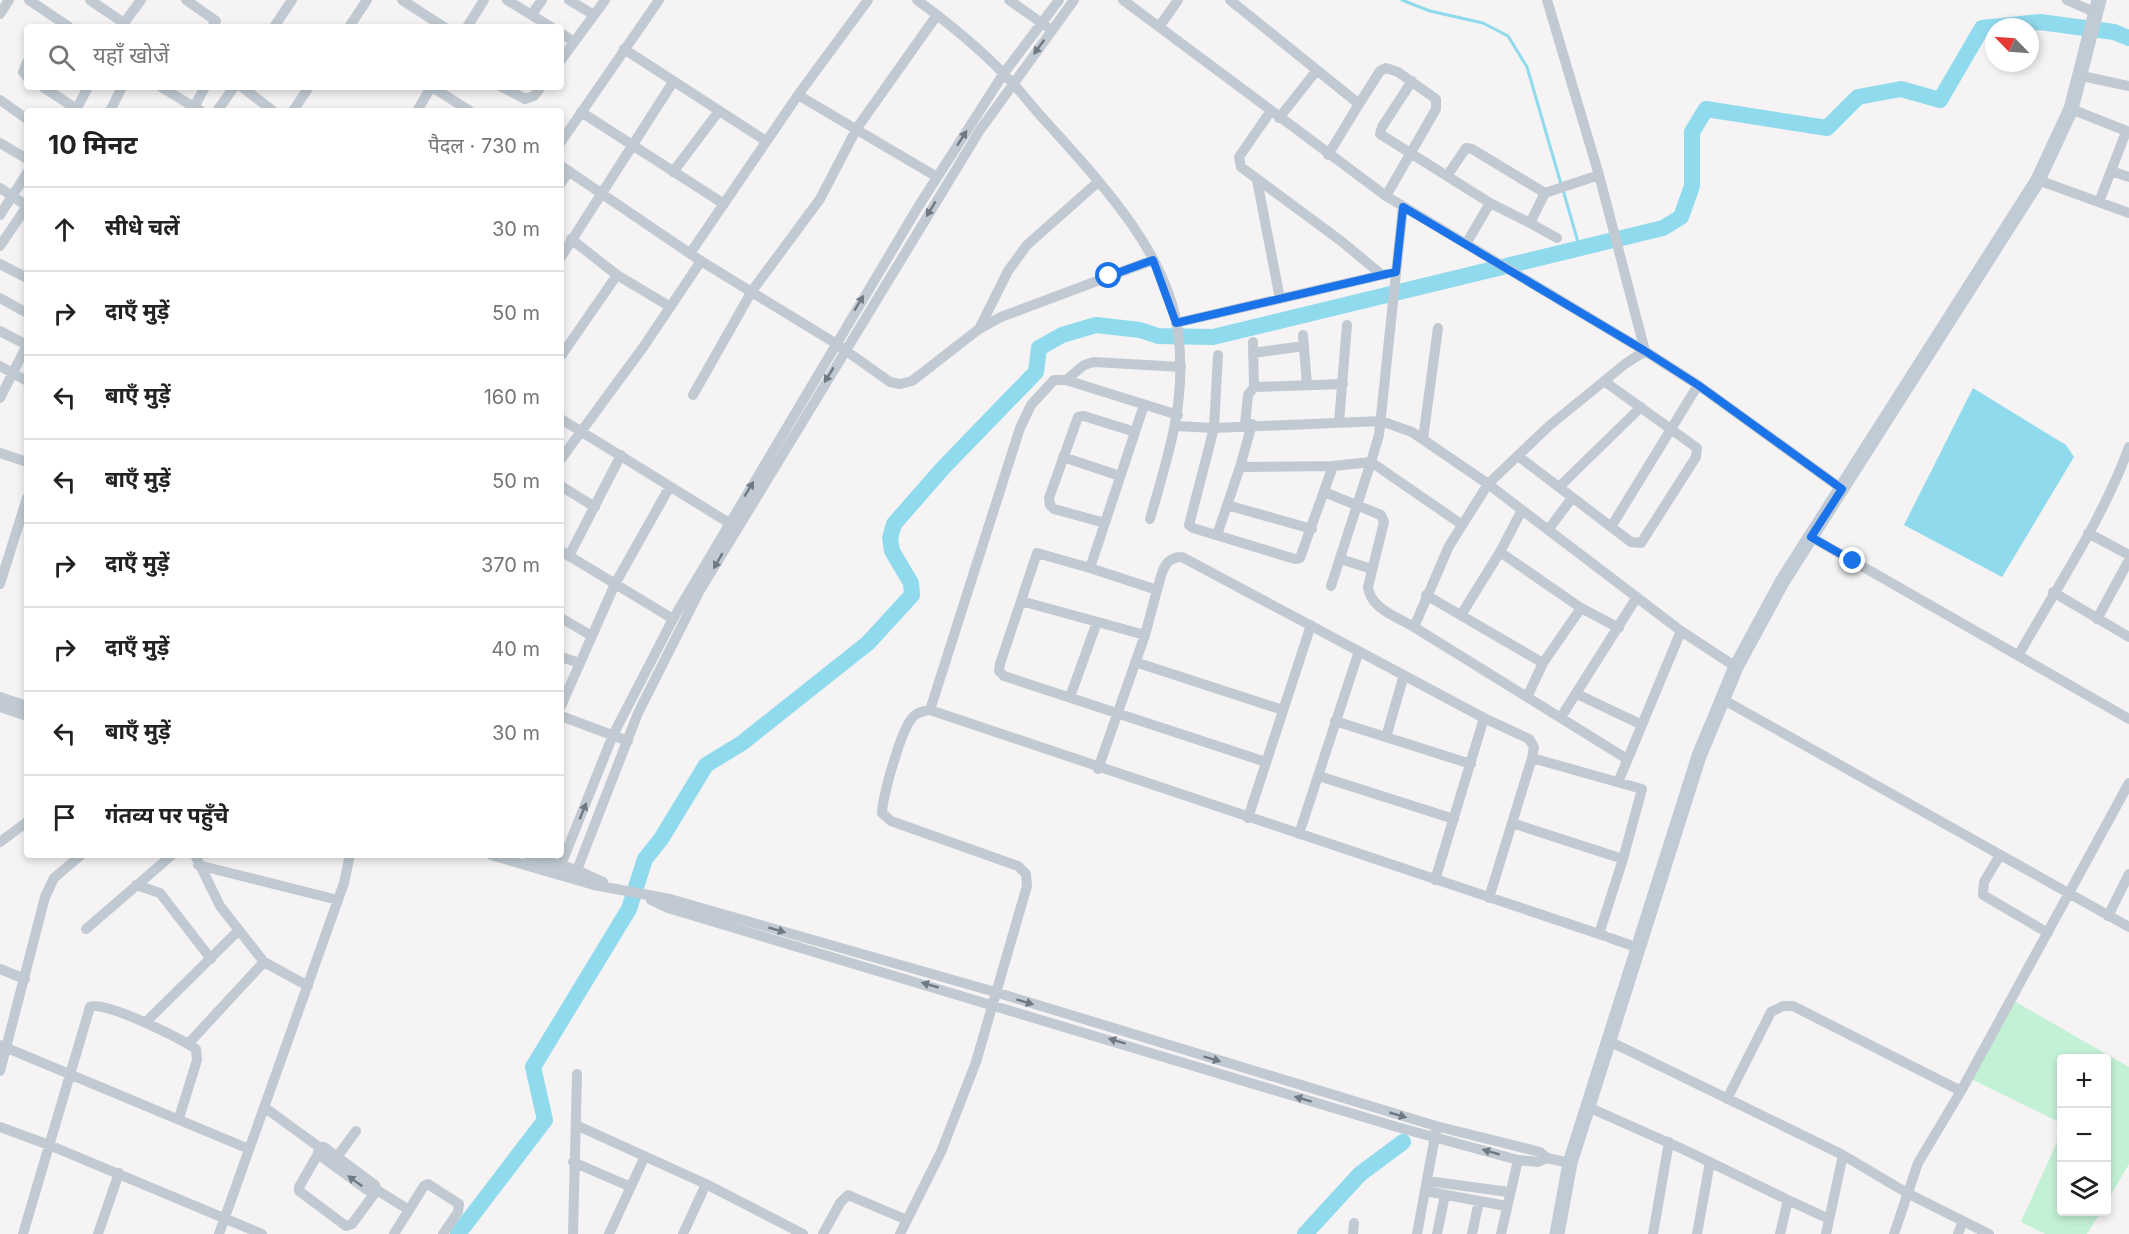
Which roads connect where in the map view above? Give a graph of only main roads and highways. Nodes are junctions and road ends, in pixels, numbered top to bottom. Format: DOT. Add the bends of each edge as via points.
graph roads {
  1 [pos="2097,12"];
  2 [pos="1557,1234"];
  1 -- 2 [label="main road" via="2071,109 2037,180 1782,582 1736,667 1700,756 1570,1163"];
}
